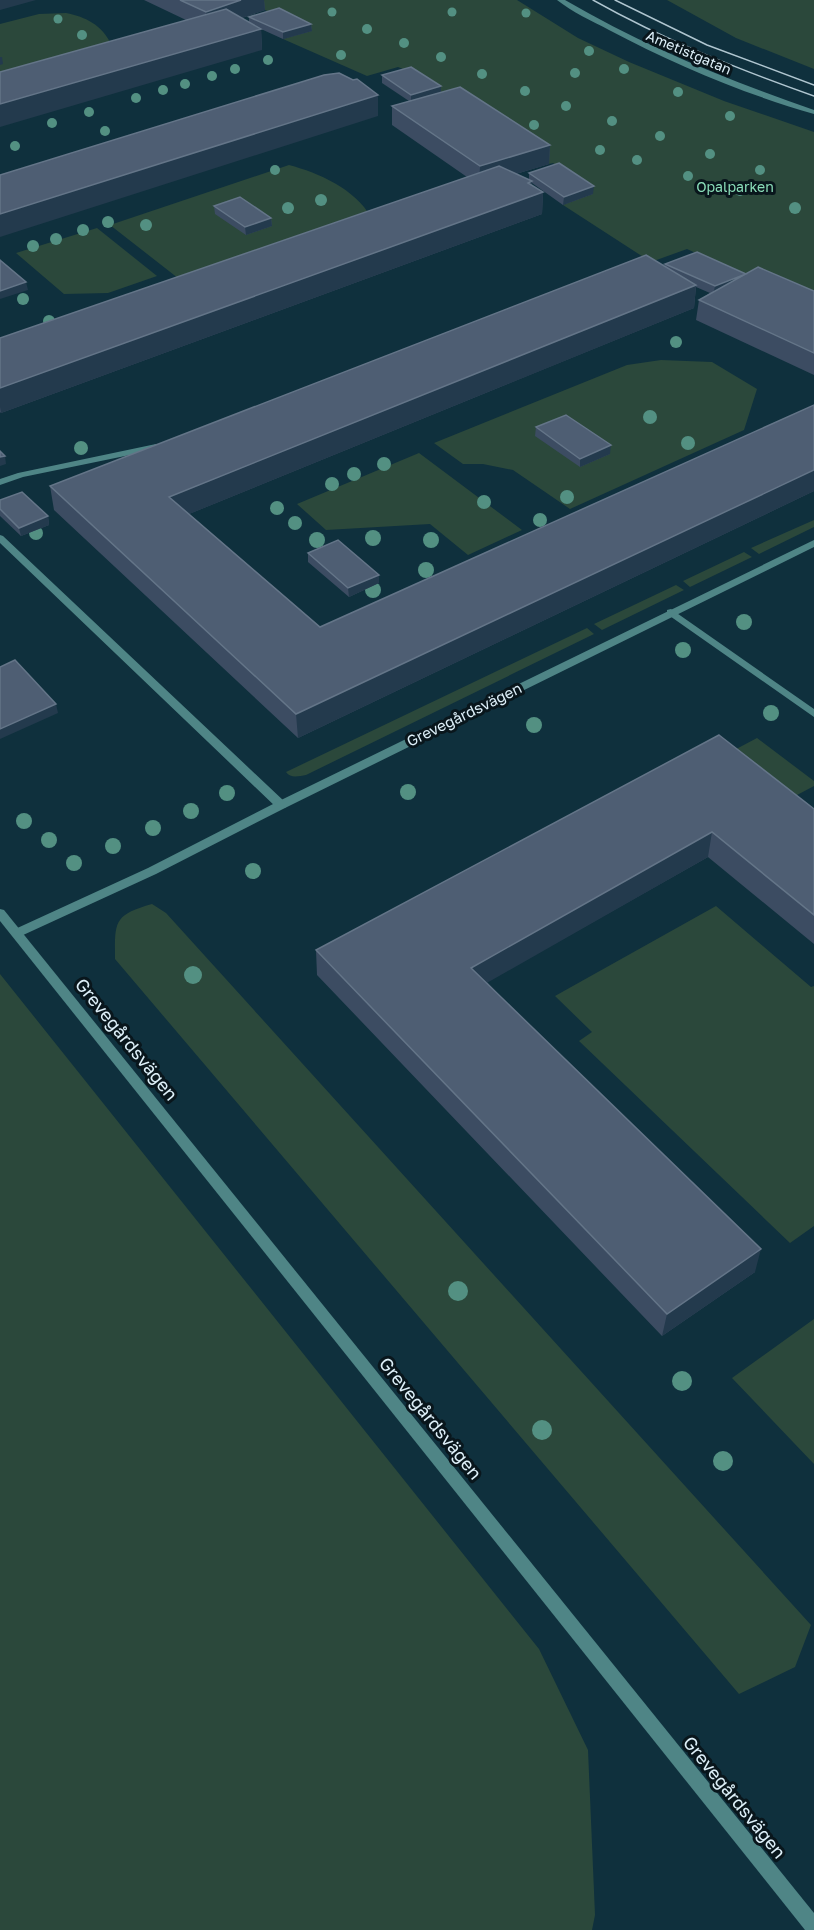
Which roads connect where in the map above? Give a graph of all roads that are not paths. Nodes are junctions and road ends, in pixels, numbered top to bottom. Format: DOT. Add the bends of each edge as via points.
graph roads {
  1 [pos="560,0"];
  2 [pos="814,112"];
  3 [pos="161,445"];
  4 [pos="0,482"];
  5 [pos="0,538"];
  6 [pos="814,543"];
  7 [pos="671,612"];
  8 [pos="814,714"];
  9 [pos="281,805"];
  10 [pos="0,913"];
  11 [pos="17,933"];
  12 [pos="814,1927"];
  1 -- 2 [label="street, Ametistgatan" via="664,55"];
  3 -- 4 [label="street"];
  5 -- 9 [label="street"];
  6 -- 7 [label="street, Grevegårdsvägen"];
  7 -- 8 [label="street"];
  7 -- 9 [label="street, Grevegårdsvägen"];
  9 -- 11 [label="street, Grevegårdsvägen" via="153,872"];
  10 -- 11 [label="street, Grevegårdsvägen"];
  11 -- 12 [label="street, Grevegårdsvägen"];
}
